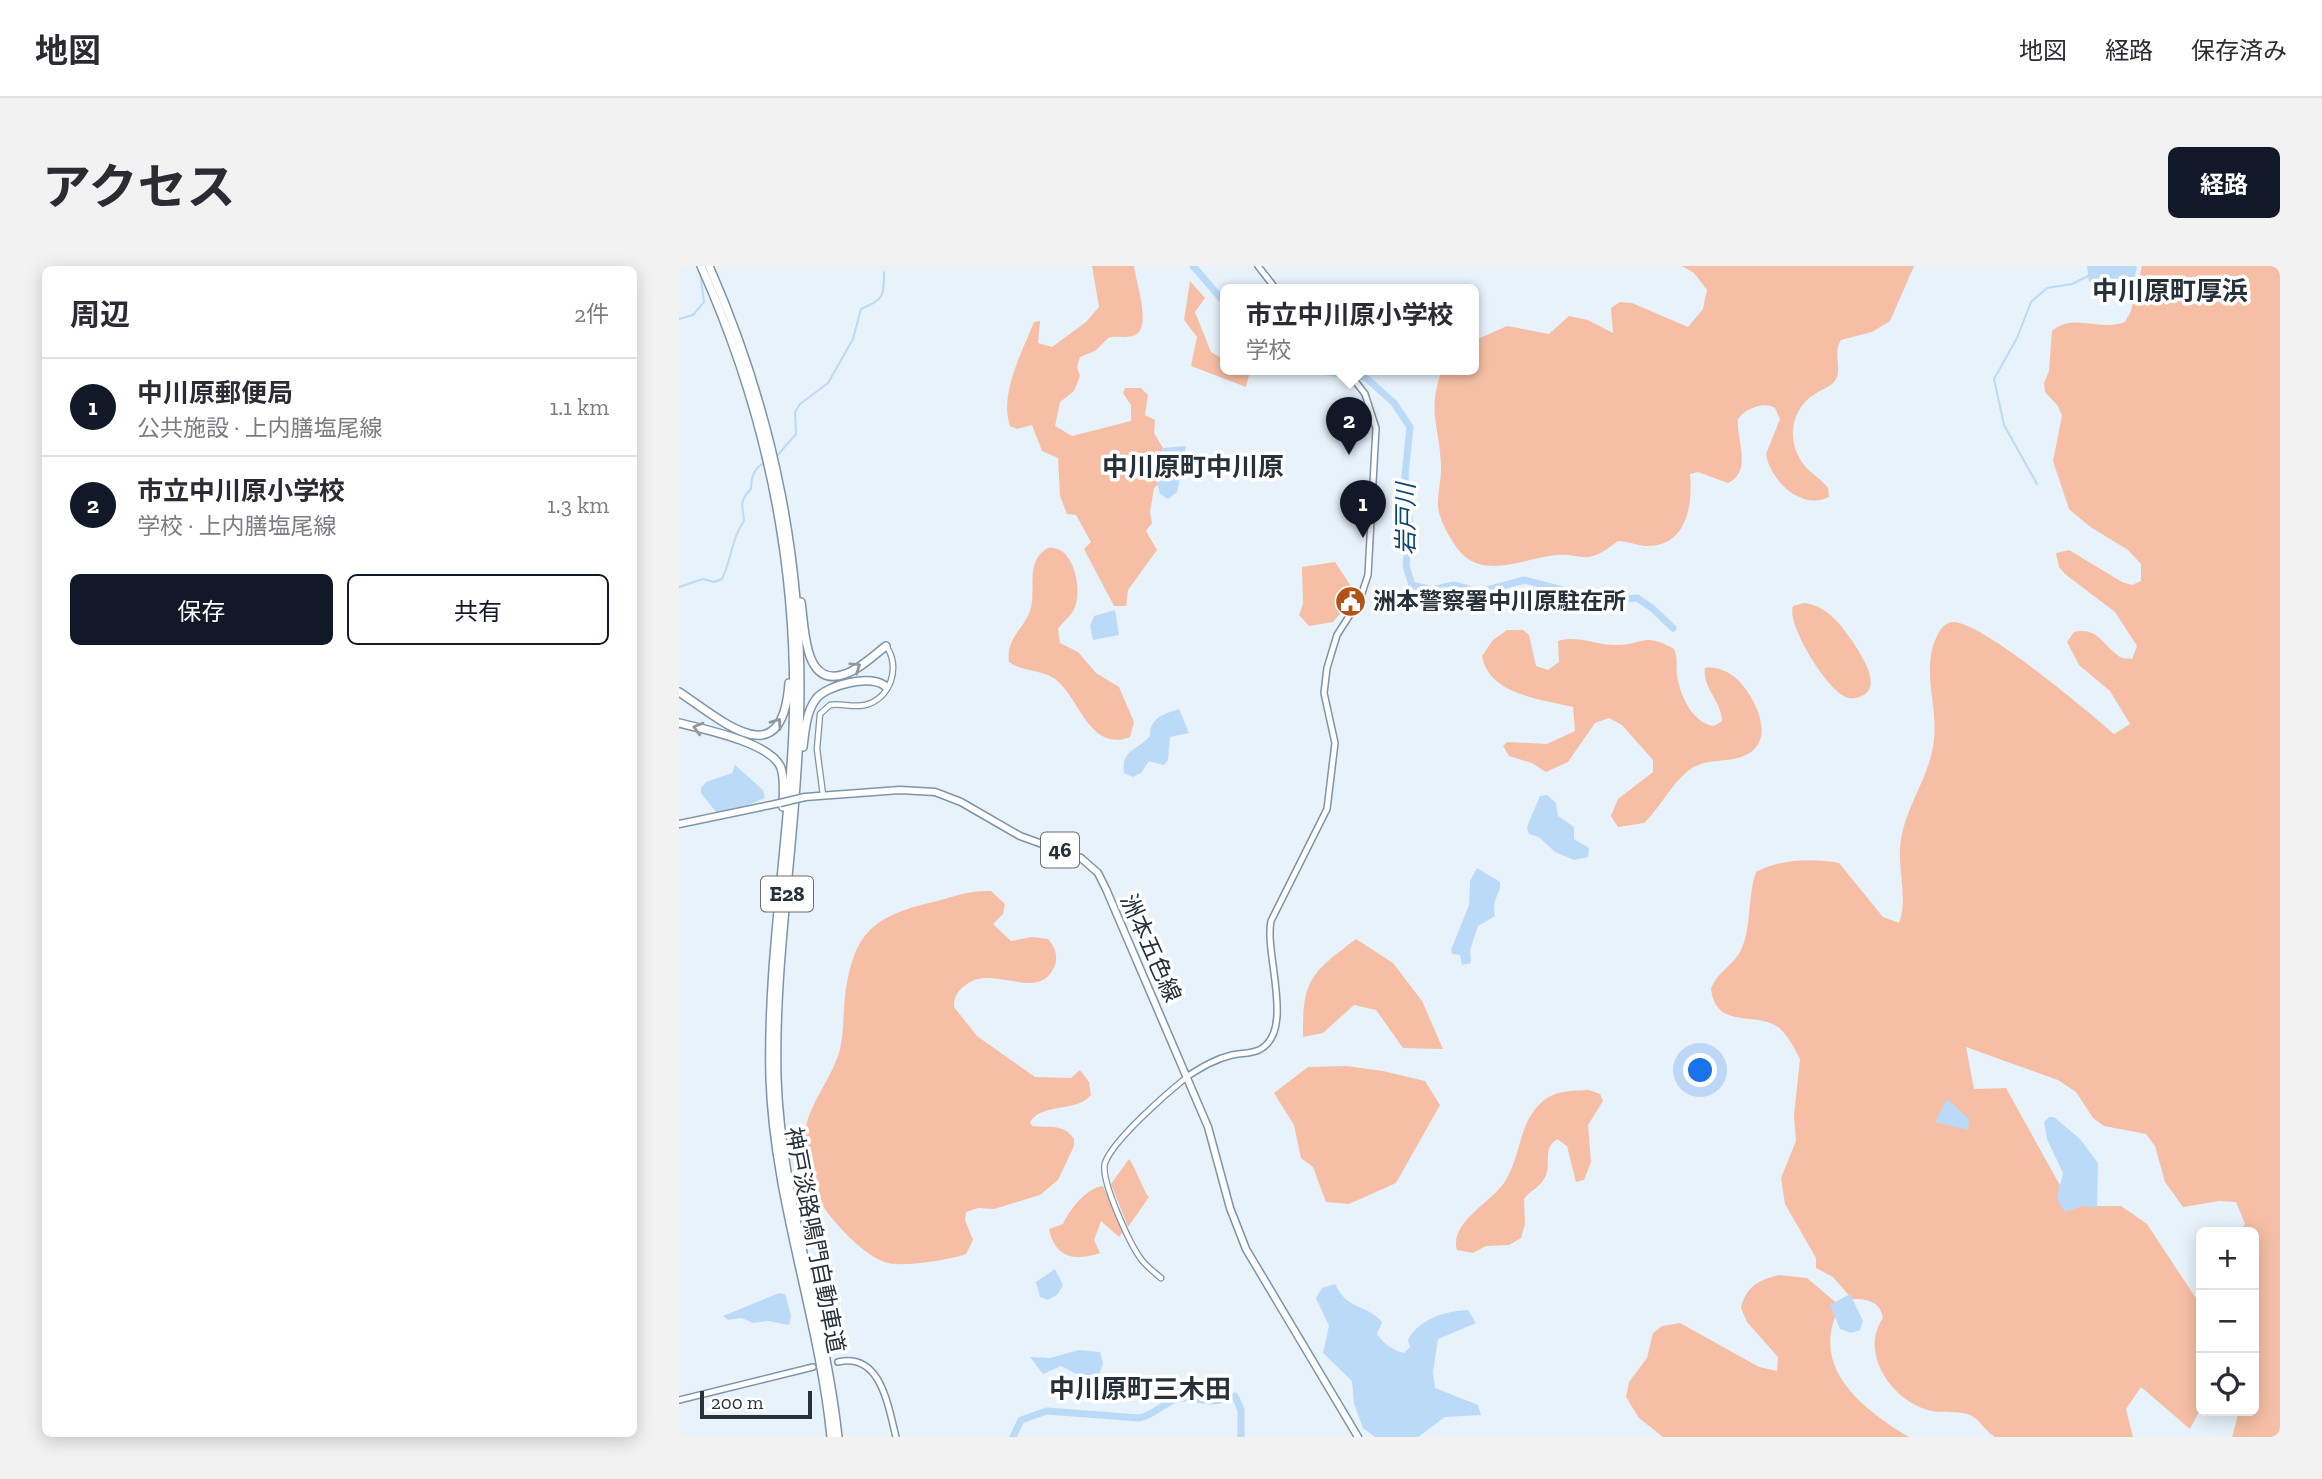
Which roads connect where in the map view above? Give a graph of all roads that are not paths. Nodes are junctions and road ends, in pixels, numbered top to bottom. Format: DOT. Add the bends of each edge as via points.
graph roads {
  1 [pos="701,266"];
  2 [pos="709,266"];
  3 [pos="1258,266"];
  4 [pos="1272,284"];
  5 [pos="723,308"];
  6 [pos="1351,375"];
  7 [pos="783,519"];
  8 [pos="791,550"];
  9 [pos="788,587"];
  10 [pos="886,646"];
  11 [pos="886,687"];
  12 [pos="679,692"];
  13 [pos="679,723"];
  14 [pos="823,795"];
  15 [pos="679,824"];
  16 [pos="791,861"];
  17 [pos="781,888"];
  18 [pos="1188,1076"];
  19 [pos="803,1269"];
  20 [pos="1161,1278"];
  21 [pos="814,1320"];
  22 [pos="838,1362"];
  23 [pos="813,1367"];
  24 [pos="679,1400"];
  25 [pos="831,1437"];
  26 [pos="838,1437"];
  27 [pos="897,1437"];
  28 [pos="1358,1437"];
  1 -- 5 [label="highway, 神戸淡路鳴門自動車道 / E28"];
  2 -- 5 [label="highway, 神戸淡路鳴門自動車道 / E28"];
  3 -- 4 [label="main road"];
  5 -- 7 [label="highway, 神戸淡路鳴門自動車道 / E28" via="761,420"];
  6 -- 18 [label="main road" via="1365,394 1376,428 1368,575 1360,599 1337,635 1326,676 1324,693 1335,743 1327,809 1271,921 1276,1030 1259,1050 1213,1061"];
  7 -- 8 [label="highway, 神戸淡路鳴門自動車道 / E28"];
  7 -- 9 [label="highway, 神戸淡路鳴門自動車道 / E28"];
  8 -- 10 [label="highway, one-way" via="808,653 817,669 829,675 845,674"];
  8 -- 16 [label="highway, 神戸淡路鳴門自動車道 / E28" via="800,700"];
  12 -- 9 [label="highway, one-way" via="743,734 761,737 775,729 784,714 789,688"];
  9 -- 17 [label="highway, 神戸淡路鳴門自動車道 / E28" via="793,721"];
  10 -- 11 [label="street" via="895,667"];
  11 -- 14 [label="street" via="866,705 834,704 820,714 817,749"];
  11 -- 16 [label="highway" via="869,680 829,689 816,698 805,732"];
  17 -- 13 [label="highway, one-way" via="783,779 778,762 759,748"];
  14 -- 15 [label="main road, 洲本五色線 / 46, bridge"];
  14 -- 18 [label="main road, 洲本五色線 / 46" via="931,791 961,802 1020,836 1087,862 1102,881"];
  16 -- 19 [label="highway, 神戸淡路鳴門自動車道 / E28" via="777,1074 781,1141"];
  17 -- 19 [label="highway, 神戸淡路鳴門自動車道 / E28" via="770,1027 771,1113 780,1176"];
  18 -- 20 [label="street" via="1136,1124 1110,1154 1104,1171 1139,1256"];
  18 -- 28 [label="main road, 洲本五色線 / 46" via="1246,1249"];
  19 -- 21 [label="highway, 神戸淡路鳴門自動車道 / E28"];
  21 -- 25 [label="highway, 神戸淡路鳴門自動車道 / E28"];
  21 -- 26 [label="highway, 神戸淡路鳴門自動車道 / E28" via="830,1376"];
  22 -- 27 [label="main road" via="856,1360 871,1368"];
  23 -- 24 [label="main road"];
}
